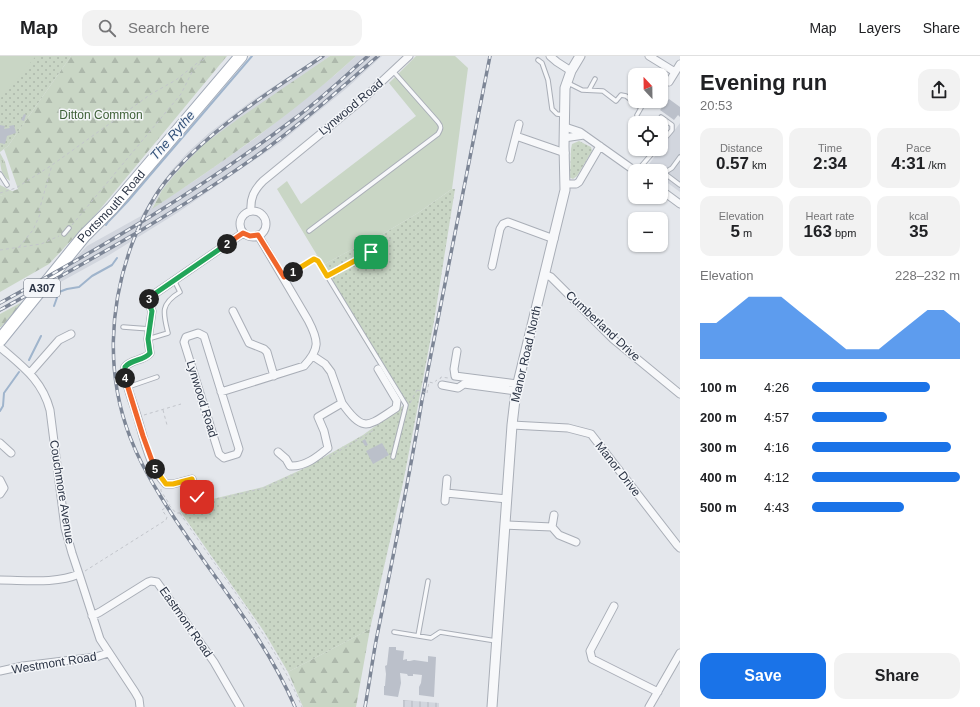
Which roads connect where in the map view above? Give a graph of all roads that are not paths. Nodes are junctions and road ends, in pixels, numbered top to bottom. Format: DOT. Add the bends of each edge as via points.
graph roads {
  1 [pos="241,56"];
  2 [pos="409,56"];
  3 [pos="550,56"];
  4 [pos="580,56"];
  5 [pos="649,56"];
  6 [pos="538,60"];
  7 [pos="680,64"];
  8 [pos="393,71"];
  9 [pos="571,71"];
  10 [pos="674,72"];
  11 [pos="595,79"];
  12 [pos="669,82"];
  13 [pos="567,83"];
  14 [pos="589,90"];
  15 [pos="637,114"];
  16 [pos="565,115"];
  17 [pos="668,122"];
  18 [pos="520,124"];
  19 [pos="564,127"];
  20 [pos="584,135"];
  21 [pos="668,135"];
  22 [pos="516,136"];
  23 [pos="564,138"];
  24 [pos="600,146"];
  25 [pos="565,154"];
  26 [pos="650,156"];
  27 [pos="680,157"];
  28 [pos="510,159"];
  29 [pos="642,164"];
  30 [pos="628,165"];
  31 [pos="668,171"];
  32 [pos="0,174"];
  33 [pos="668,178"];
  34 [pos="566,184"];
  35 [pos="7,185"];
  36 [pos="680,185"];
  37 [pos="668,195"];
  38 [pos="680,204"];
  39 [pos="251,211"];
  40 [pos="69,228"];
  41 [pos="309,231"];
  42 [pos="243,233"];
  43 [pos="64,234"];
  44 [pos="258,235"];
  45 [pos="554,239"];
  46 [pos="492,266"];
  47 [pos="544,274"];
  48 [pos="284,277"];
  49 [pos="174,280"];
  50 [pos="233,311"];
  51 [pos="123,327"];
  52 [pos="150,329"];
  53 [pos="70,334"];
  54 [pos="148,339"];
  55 [pos="2,347"];
  56 [pos="457,351"];
  57 [pos="313,356"];
  58 [pos="378,369"];
  59 [pos="30,373"];
  60 [pos="274,376"];
  61 [pos="157,377"];
  62 [pos="442,385"];
  63 [pos="127,387"];
  64 [pos="516,388"];
  65 [pos="221,392"];
  66 [pos="680,394"];
  67 [pos="342,403"];
  68 [pos="512,425"];
  69 [pos="1,445"];
  70 [pos="278,452"];
  71 [pos="11,453"];
  72 [pos="393,457"];
  73 [pos="448,478"];
  74 [pos="0,480"];
  75 [pos="446,493"];
  76 [pos="0,494"];
  77 [pos="197,497"];
  78 [pos="507,498"];
  79 [pos="446,501"];
  80 [pos="554,515"];
  81 [pos="505,525"];
  82 [pos="552,527"];
  83 [pos="576,542"];
  84 [pos="680,548"];
  85 [pos="79,574"];
  86 [pos="0,580"];
  87 [pos="428,581"];
  88 [pos="614,606"];
  89 [pos="92,616"];
  90 [pos="394,632"];
  91 [pos="418,636"];
  92 [pos="497,642"];
  93 [pos="108,653"];
  94 [pos="680,653"];
  95 [pos="0,671"];
  96 [pos="658,692"];
  97 [pos="140,707"];
  98 [pos="240,707"];
  99 [pos="492,707"];
  100 [pos="649,707"];
  1 -- 55 [label="main road, Portsmouth Road / A307" via="117,202 84,236"];
  2 -- 8 [label="street, Lynwood Road"];
  3 -- 9 [label="street"];
  4 -- 9 [label="street, Manor Road North"];
  5 -- 10 [label="street"];
  6 -- 16 [label="lane" via="542,63 548,80 552,109 557,114"];
  7 -- 10 [label="street"];
  8 -- 39 [label="street, Lynwood Road" via="263,181 253,194"];
  8 -- 41 [label="lane" via="438,122 441,130"];
  9 -- 13 [label="street, Manor Road North"];
  10 -- 12 [label="street"];
  11 -- 14 [label="lane"];
  13 -- 14 [label="lane" via="582,90"];
  13 -- 16 [label="street, Manor Road North"];
  14 -- 15 [label="lane" via="603,91 616,101 621,95 626,96 641,108"];
  16 -- 19 [label="street, Manor Road North"];
  17 -- 21 [label="lane" via="672,125 672,130"];
  18 -- 22 [label="street"];
  19 -- 20 [label="street"];
  19 -- 23 [label="street, Manor Road North"];
  20 -- 23 [label="street"];
  20 -- 24 [label="street"];
  22 -- 25 [label="street"];
  22 -- 28 [label="street"];
  23 -- 25 [label="street, Manor Road North"];
  24 -- 30 [label="street"];
  24 -- 34 [label="street" via="579,182"];
  25 -- 34 [label="street, Manor Road North"];
  26 -- 29 [label="lane"];
  27 -- 31 [label="lane"];
  32 -- 35 [label="lane"];
  33 -- 36 [label="lane"];
  34 -- 45 [label="street, Manor Road North"];
  37 -- 38 [label="street"];
  39 -- 42 [label="street" via="241,221"];
  39 -- 44 [label="street" via="260,214 265,220 265,228"];
  40 -- 43 [label="lane"];
  42 -- 44 [label="street" via="250,236"];
  42 -- 49 [label="street"];
  44 -- 48 [label="street"];
  45 -- 46 [label="street" via="508,222 503,224"];
  45 -- 47 [label="street, Manor Road North"];
  47 -- 64 [label="street, Manor Road North"];
  47 -- 66 [label="street, Cumberland Drive" via="551,277 613,339"];
  48 -- 57 [label="street" via="315,334"];
  48 -- 72 [label="lane" via="314,259 318,261 406,405"];
  49 -- 52 [label="street" via="150,297"];
  49 -- 54 [label="lane" via="180,292 169,298 164,311 168,333"];
  50 -- 60 [label="street" via="249,343 267,352"];
  51 -- 52 [label="lane"];
  52 -- 54 [label="street"];
  53 -- 59 [label="street" via="59,340"];
  54 -- 63 [label="street" via="148,356 128,363 125,367"];
  55 -- 59 [label="street, Couchmore Avenue"];
  56 -- 64 [label="street" via="454,369 456,376"];
  57 -- 60 [label="street, Lynwood Road" via="304,366"];
  57 -- 67 [label="street" via="331,372"];
  58 -- 67 [label="street" via="397,401 396,408 371,424 361,424 351,416"];
  59 -- 85 [label="street, Couchmore Avenue" via="44,393 50,410 65,528"];
  60 -- 65 [label="street, Lynwood Road"];
  61 -- 63 [label="lane"];
  62 -- 64 [label="street" via="458,388 464,384"];
  63 -- 77 [label="street" via="154,468 166,484 192,479"];
  64 -- 68 [label="street, Manor Road North"];
  65 -- 65 [label="street, Lynwood Road" via="204,336 198,333 186,337 184,342 212,432 219,454 224,458 237,454 238,449"];
  67 -- 70 [label="street" via="316,414 328,448 316,458 298,467 290,466"];
  68 -- 78 [label="street, Manor Road North"];
  68 -- 84 [label="street, Manor Drive" via="568,428 591,434"];
  69 -- 71 [label="street"];
  73 -- 75 [label="street"];
  74 -- 76 [label="street" via="4,488"];
  75 -- 78 [label="street"];
  75 -- 79 [label="street"];
  78 -- 81 [label="street, Manor Road North"];
  80 -- 82 [label="street"];
  81 -- 82 [label="street"];
  81 -- 92 [label="street, Manor Road North"];
  82 -- 83 [label="street" via="559,535"];
  85 -- 86 [label="street" via="60,580"];
  85 -- 89 [label="street, Couchmore Avenue"];
  87 -- 91 [label="lane"];
  88 -- 96 [label="street" via="590,651 592,659"];
  89 -- 93 [label="street, Couchmore Avenue" via="100,640"];
  89 -- 98 [label="street, Eastmont Road" via="148,582 157,582 214,662"];
  90 -- 91 [label="lane"];
  91 -- 92 [label="lane" via="431,638 440,632"];
  92 -- 99 [label="street, Manor Road North"];
  93 -- 95 [label="street, Westmont Road"];
  93 -- 97 [label="street, Couchmore Avenue" via="135,692"];
  94 -- 96 [label="street"];
  96 -- 100 [label="street"];
}
